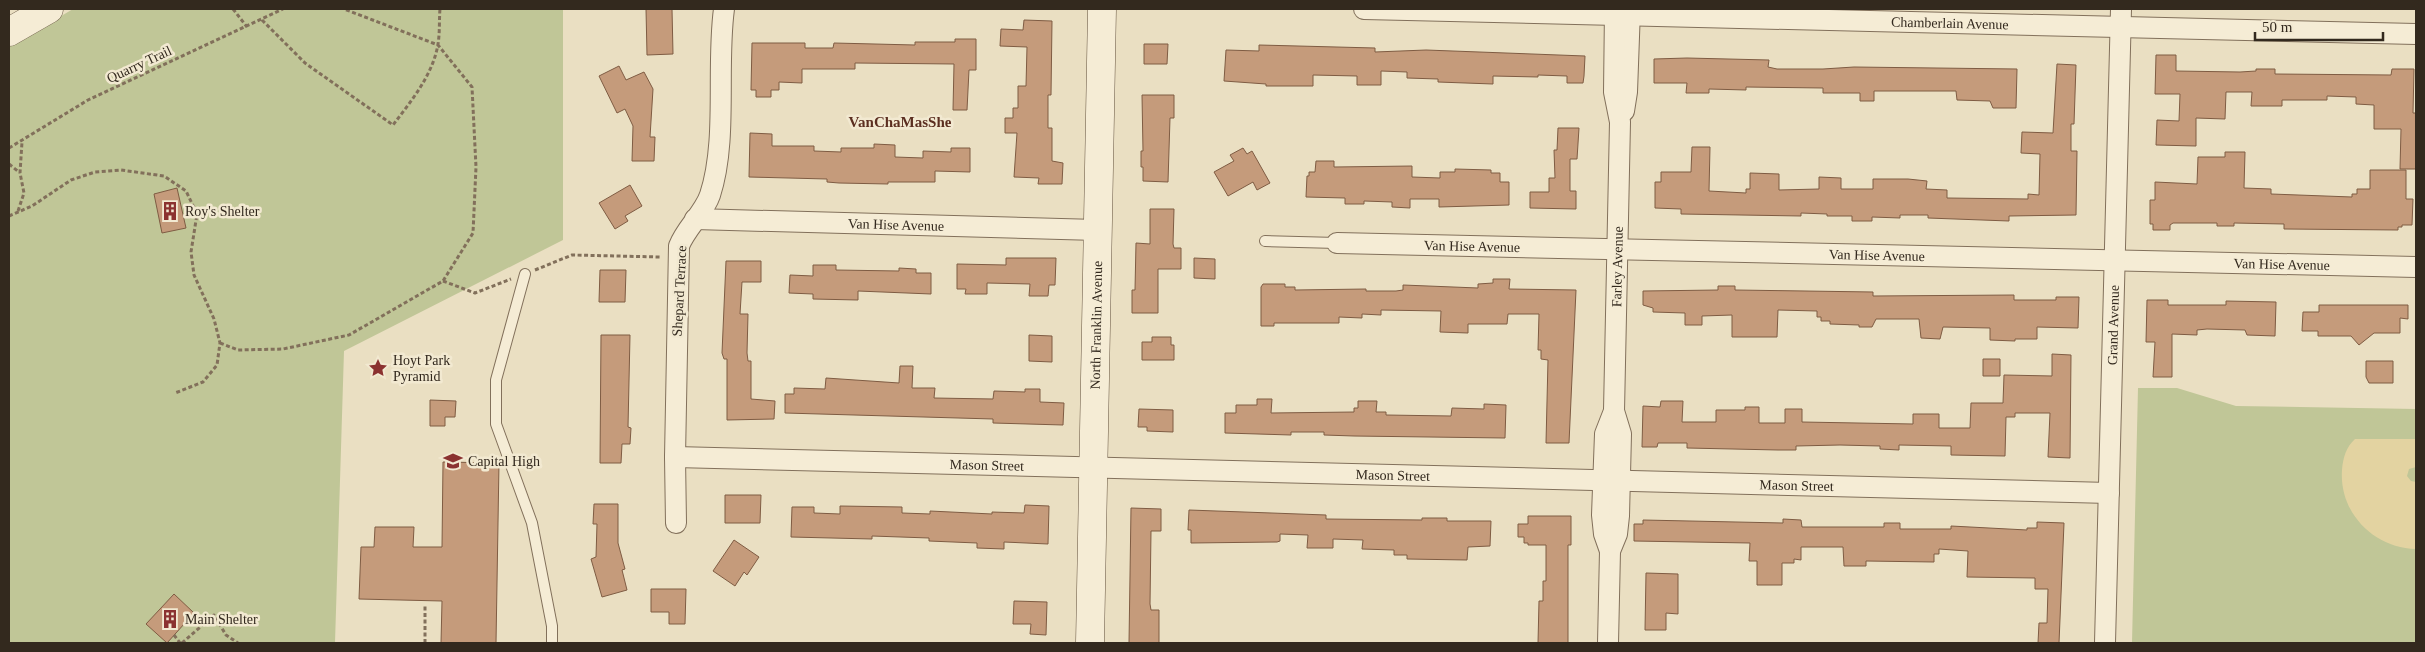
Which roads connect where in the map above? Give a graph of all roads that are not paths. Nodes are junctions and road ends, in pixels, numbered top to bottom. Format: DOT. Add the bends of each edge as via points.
graph roads {
  1 [pos="49,9"];
  2 [pos="724,9"];
  3 [pos="1102,9"];
  4 [pos="1364,9"];
  5 [pos="1623,12"];
  6 [pos="2121,18"];
  7 [pos="9,32"];
  8 [pos="2416,34"];
  9 [pos="695,219"];
  10 [pos="1097,230"];
  11 [pos="1265,241"];
  12 [pos="1337,242"];
  13 [pos="1618,249"];
  14 [pos="2115,260"];
  15 [pos="2416,267"];
  16 [pos="525,274"];
  17 [pos="675,457"];
  18 [pos="1092,468"];
  19 [pos="1611,481"];
  20 [pos="2109,493"];
  21 [pos="676,523"];
  22 [pos="552,643"];
  23 [pos="1090,643"];
  24 [pos="1608,643"];
  25 [pos="2105,643"];
  1 -- 7 [label="street"];
  2 -- 9 [label="street, Shepard Terrace" via="718,161 710,197"];
  3 -- 10 [label="street, North Franklin Avenue"];
  4 -- 5 [label="street, Chamberlain Avenue"];
  5 -- 6 [label="street, Chamberlain Avenue"];
  5 -- 13 [label="street, Farley Avenue" via="1627,92 1620,122"];
  6 -- 8 [label="street, Chamberlain Avenue"];
  6 -- 14 [label="street, Grand Avenue"];
  9 -- 10 [label="street, Van Hise Avenue"];
  9 -- 17 [label="street, Shepard Terrace" via="683,236 678,253"];
  10 -- 18 [label="street, North Franklin Avenue"];
  11 -- 12 [label="lane"];
  12 -- 13 [label="street, Van Hise Avenue"];
  13 -- 14 [label="street, Van Hise Avenue"];
  13 -- 19 [label="street, Farley Avenue" via="1614,411 1620,434"];
  14 -- 15 [label="street, Van Hise Avenue"];
  14 -- 20 [label="street, Grand Avenue"];
  16 -- 22 [label="lane" via="496,380 496,424 532,524 552,626"];
  17 -- 18 [label="street, Mason Street"];
  17 -- 21 [label="street, Shepard Terrace"];
  18 -- 19 [label="street, Mason Street"];
  18 -- 23 [label="street, North Franklin Avenue"];
  19 -- 20 [label="street, Mason Street"];
  19 -- 24 [label="street, Farley Avenue" via="1617,534 1610,551"];
  20 -- 25 [label="street, Grand Avenue"];
}
